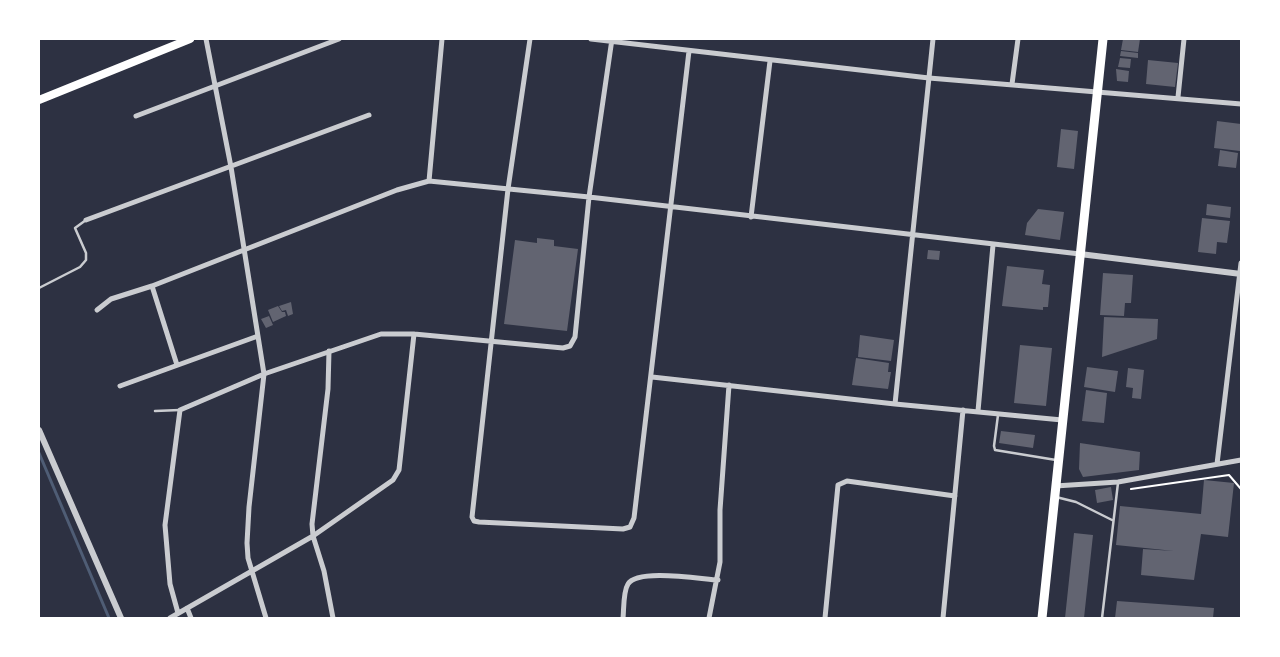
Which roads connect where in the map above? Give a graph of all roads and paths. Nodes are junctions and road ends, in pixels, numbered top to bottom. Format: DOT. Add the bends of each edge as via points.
graph roads {
  1 [pos="190,39"];
  2 [pos="206,39"];
  3 [pos="339,39"];
  4 [pos="442,39"];
  5 [pos="530,39"];
  6 [pos="591,39"];
  7 [pos="933,39"];
  8 [pos="1018,39"];
  9 [pos="1102,39"];
  10 [pos="1184,39"];
  11 [pos="612,40"];
  12 [pos="689,51"];
  13 [pos="770,61"];
  14 [pos="928,78"];
  15 [pos="1012,84"];
  16 [pos="214,86"];
  17 [pos="1096,91"];
  18 [pos="1178,97"];
  19 [pos="39,100"];
  20 [pos="1241,104"];
  21 [pos="369,115"];
  22 [pos="136,116"];
  23 [pos="230,167"];
  24 [pos="429,181"];
  25 [pos="508,189"];
  26 [pos="589,197"];
  27 [pos="670,208"];
  28 [pos="751,217"];
  29 [pos="86,220"];
  30 [pos="912,235"];
  31 [pos="993,246"];
  32 [pos="243,251"];
  33 [pos="1080,254"];
  34 [pos="1241,263"];
  35 [pos="1241,273"];
  36 [pos="152,286"];
  37 [pos="39,288"];
  38 [pos="97,310"];
  39 [pos="414,334"];
  40 [pos="258,336"];
  41 [pos="492,341"];
  42 [pos="329,350"];
  43 [pos="177,365"];
  44 [pos="264,374"];
  45 [pos="652,377"];
  46 [pos="729,384"];
  47 [pos="120,386"];
  48 [pos="894,404"];
  49 [pos="180,410"];
  50 [pos="963,410"];
  51 [pos="155,411"];
  52 [pos="978,411"];
  53 [pos="998,413"];
  54 [pos="1062,420"];
  55 [pos="39,430"];
  56 [pos="1058,460"];
  57 [pos="1241,460"];
  58 [pos="1217,464"];
  59 [pos="1118,482"];
  60 [pos="1131,489"];
  61 [pos="1241,489"];
  62 [pos="1054,491"];
  63 [pos="955,496"];
  64 [pos="1112,520"];
  65 [pos="313,536"];
  66 [pos="252,572"];
  67 [pos="718,580"];
  68 [pos="187,608"];
  69 [pos="178,613"];
  70 [pos="121,618"];
  71 [pos="170,618"];
  72 [pos="191,618"];
  73 [pos="266,618"];
  74 [pos="333,618"];
  75 [pos="623,618"];
  76 [pos="709,618"];
  77 [pos="825,618"];
  78 [pos="943,618"];
  79 [pos="1042,618"];
  80 [pos="1102,618"];
  1 -- 19 [label="main road"];
  2 -- 16 [label="street"];
  3 -- 16 [label="street"];
  4 -- 24 [label="street"];
  5 -- 25 [label="street"];
  6 -- 11 [label="street"];
  7 -- 14 [label="street"];
  8 -- 15 [label="street"];
  9 -- 17 [label="main road"];
  10 -- 18 [label="street"];
  11 -- 12 [label="street"];
  11 -- 26 [label="street"];
  12 -- 13 [label="street"];
  12 -- 27 [label="street"];
  13 -- 14 [label="street"];
  13 -- 28 [label="street"];
  14 -- 15 [label="street"];
  14 -- 30 [label="street"];
  15 -- 17 [label="street"];
  16 -- 22 [label="street"];
  16 -- 23 [label="street"];
  17 -- 18 [label="street"];
  17 -- 33 [label="main road"];
  18 -- 20 [label="street"];
  21 -- 23 [label="street"];
  23 -- 29 [label="street"];
  23 -- 32 [label="street"];
  24 -- 25 [label="street"];
  24 -- 32 [label="street" via="374,198"];
  25 -- 26 [label="street"];
  25 -- 41 [label="street"];
  26 -- 27 [label="street"];
  26 -- 41 [label="street" via="575,338 570,346 562,348"];
  27 -- 28 [label="street"];
  27 -- 45 [label="street"];
  28 -- 30 [label="street"];
  29 -- 37 [label="lane" via="75,228 86,260 80,267"];
  30 -- 31 [label="street"];
  30 -- 48 [label="street"];
  31 -- 33 [label="street"];
  31 -- 52 [label="street"];
  32 -- 36 [label="street"];
  32 -- 40 [label="street"];
  33 -- 35 [label="street"];
  33 -- 54 [label="main road"];
  34 -- 35 [label="street"];
  35 -- 58 [label="street"];
  36 -- 38 [label="street" via="111,299"];
  36 -- 43 [label="street"];
  39 -- 41 [label="street"];
  39 -- 42 [label="street" via="381,334"];
  39 -- 65 [label="street" via="398,470 394,480"];
  40 -- 43 [label="street"];
  40 -- 44 [label="street"];
  41 -- 45 [label="street" via="474,521 623,530 630,527 634,518"];
  42 -- 44 [label="street"];
  42 -- 65 [label="street" via="328,389 312,517"];
  43 -- 47 [label="street"];
  44 -- 49 [label="street"];
  44 -- 66 [label="street" via="249,507 247,548"];
  45 -- 46 [label="street"];
  46 -- 48 [label="street"];
  46 -- 67 [label="street"];
  48 -- 50 [label="street"];
  49 -- 51 [label="lane"];
  49 -- 69 [label="street" via="165,525 170,584"];
  50 -- 52 [label="street"];
  50 -- 63 [label="street"];
  52 -- 53 [label="street"];
  53 -- 54 [label="street"];
  53 -- 56 [label="lane" via="995,450"];
  54 -- 56 [label="main road"];
  55 -- 70 [label="street"];
  56 -- 62 [label="main road"];
  57 -- 58 [label="street"];
  58 -- 59 [label="street"];
  59 -- 62 [label="street"];
  59 -- 64 [label="lane"];
  60 -- 61 [label="path" via="1229,475"];
  62 -- 64 [label="lane"];
  62 -- 79 [label="main road"];
  63 -- 77 [label="street" via="847,481 838,485"];
  63 -- 78 [label="street"];
  64 -- 80 [label="lane"];
  65 -- 66 [label="street"];
  65 -- 74 [label="street"];
  66 -- 68 [label="street"];
  66 -- 73 [label="street"];
  67 -- 75 [label="street" via="648,575 633,579 627,584"];
  67 -- 76 [label="street"];
  68 -- 69 [label="street"];
  68 -- 72 [label="street"];
  69 -- 71 [label="street"];
}
